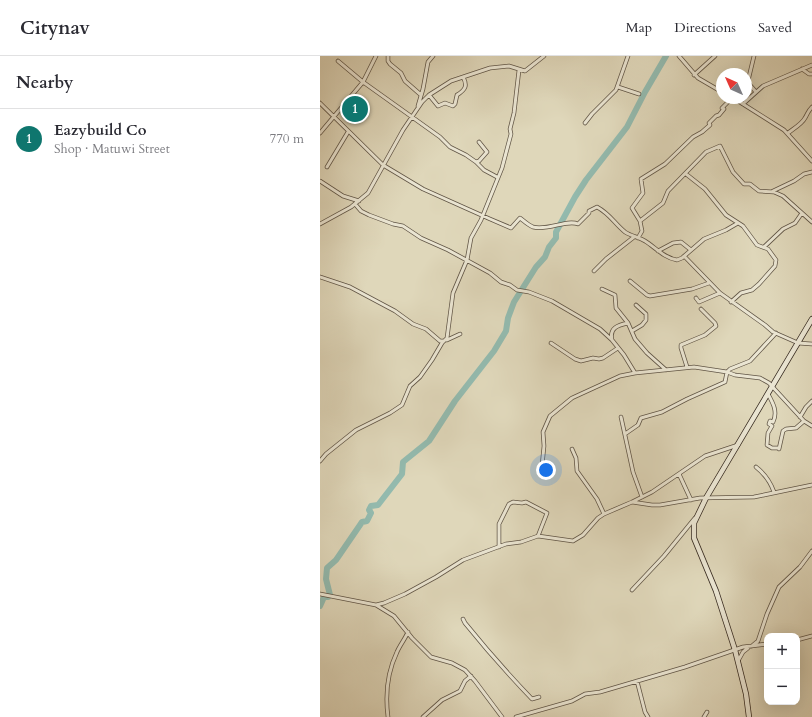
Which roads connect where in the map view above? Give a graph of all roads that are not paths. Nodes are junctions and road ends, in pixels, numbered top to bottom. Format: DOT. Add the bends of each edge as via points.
graph roads {
  1 [pos="376,56"];
  2 [pos="388,56"];
  3 [pos="433,56"];
  4 [pos="544,56"];
  5 [pos="628,56"];
  6 [pos="679,56"];
  7 [pos="715,56"];
  8 [pos="754,56"];
  9 [pos="338,61"];
  10 [pos="812,65"];
  11 [pos="802,69"];
  12 [pos="519,70"];
  13 [pos="812,74"];
  14 [pos="694,75"];
  15 [pos="463,77"];
  16 [pos="363,82"];
  17 [pos="618,87"];
  18 [pos="716,89"];
  19 [pos="756,92"];
  20 [pos="639,94"];
  21 [pos="421,95"];
  22 [pos="429,95"];
  23 [pos="752,96"];
  24 [pos="320,102"];
  25 [pos="726,104"];
  26 [pos="743,104"];
  27 [pos="812,107"];
  28 [pos="417,109"];
  29 [pos="412,116"];
  30 [pos="334,117"];
  31 [pos="585,123"];
  32 [pos="348,132"];
  33 [pos="320,133"];
  34 [pos="788,133"];
  35 [pos="479,142"];
  36 [pos="812,161"];
  37 [pos="476,162"];
  38 [pos="383,165"];
  39 [pos="327,167"];
  40 [pos="812,172"];
  41 [pos="686,174"];
  42 [pos="497,177"];
  43 [pos="320,181"];
  44 [pos="771,191"];
  45 [pos="359,201"];
  46 [pos="355,204"];
  47 [pos="802,213"];
  48 [pos="482,216"];
  49 [pos="808,218"];
  50 [pos="640,221"];
  51 [pos="812,222"];
  52 [pos="738,223"];
  53 [pos="796,223"];
  54 [pos="320,224"];
  55 [pos="634,236"];
  56 [pos="638,238"];
  57 [pos="764,248"];
  58 [pos="691,250"];
  59 [pos="658,251"];
  60 [pos="684,256"];
  61 [pos="467,260"];
  62 [pos="594,271"];
  63 [pos="320,277"];
  64 [pos="630,281"];
  65 [pos="710,283"];
  66 [pos="602,289"];
  67 [pos="720,293"];
  68 [pos="696,298"];
  69 [pos="731,302"];
  70 [pos="636,305"];
  71 [pos="701,309"];
  72 [pos="812,319"];
  73 [pos="628,323"];
  74 [pos="632,331"];
  75 [pos="776,333"];
  76 [pos="460,334"];
  77 [pos="612,340"];
  78 [pos="444,341"];
  79 [pos="551,343"];
  80 [pos="798,343"];
  81 [pos="812,344"];
  82 [pos="618,348"];
  83 [pos="687,367"];
  84 [pos="666,370"];
  85 [pos="727,372"];
  86 [pos="635,373"];
  87 [pos="773,386"];
  88 [pos="768,394"];
  89 [pos="812,401"];
  90 [pos="800,416"];
  91 [pos="621,417"];
  92 [pos="804,421"];
  93 [pos="812,426"];
  94 [pos="625,434"];
  95 [pos="738,445"];
  96 [pos="572,449"];
  97 [pos="320,461"];
  98 [pos="542,466"];
  99 [pos="756,467"];
  100 [pos="679,474"];
  101 [pos="812,485"];
  102 [pos="774,492"];
  103 [pos="642,497"];
  104 [pos="706,498"];
  105 [pos="691,500"];
  106 [pos="632,502"];
  107 [pos="604,514"];
  108 [pos="695,517"];
  109 [pos="538,536"];
  110 [pos="499,546"];
  111 [pos="812,551"];
  112 [pos="632,590"];
  113 [pos="320,594"];
  114 [pos="376,605"];
  115 [pos="463,619"];
  116 [pos="408,632"];
  117 [pos="812,636"];
  118 [pos="800,639"];
  119 [pos="764,644"];
  120 [pos="751,646"];
  121 [pos="735,650"];
  122 [pos="738,661"];
  123 [pos="471,676"];
  124 [pos="637,681"];
  125 [pos="539,697"];
  126 [pos="707,712"];
  127 [pos="388,717"];
  128 [pos="423,717"];
  129 [pos="502,717"];
  130 [pos="516,717"];
  131 [pos="648,717"];
  132 [pos="704,717"];
  133 [pos="749,717"];
  1 -- 16 [label="street"];
  2 -- 21 [label="street" via="390,64"];
  3 -- 21 [label="street" via="428,62"];
  4 -- 12 [label="street" via="527,71"];
  5 -- 17 [label="street"];
  6 -- 14 [label="street"];
  7 -- 14 [label="street"];
  8 -- 19 [label="street" via="748,81"];
  9 -- 16 [label="street"];
  10 -- 11 [label="street"];
  11 -- 13 [label="street"];
  11 -- 19 [label="street"];
  12 -- 15 [label="street" via="512,66 503,66"];
  12 -- 42 [label="street" via="511,134"];
  14 -- 18 [label="street"];
  15 -- 22 [label="street" via="447,82"];
  15 -- 22 [label="street" via="466,87 457,95 453,106 438,106"];
  16 -- 29 [label="street"];
  16 -- 30 [label="street"];
  17 -- 20 [label="street"];
  17 -- 31 [label="street"];
  19 -- 23 [label="street"];
  21 -- 28 [label="street"];
  22 -- 28 [label="street"];
  24 -- 30 [label="street"];
  25 -- 50 [label="street" via="719,115 709,123 710,125 693,137 665,164 642,179 643,193 632,208"];
  26 -- 34 [label="street"];
  27 -- 34 [label="street" via="805,118"];
  28 -- 29 [label="street"];
  29 -- 37 [label="street" via="450,147"];
  29 -- 38 [label="street"];
  30 -- 32 [label="street"];
  30 -- 33 [label="street"];
  32 -- 38 [label="street"];
  32 -- 39 [label="street"];
  34 -- 36 [label="street"];
  35 -- 37 [label="street" via="486,152"];
  37 -- 42 [label="street"];
  38 -- 45 [label="street" via="368,193"];
  38 -- 48 [label="street" via="423,189"];
  40 -- 44 [label="street"];
  41 -- 44 [label="street" via="706,152 720,146 733,172 744,184 750,184 761,192"];
  41 -- 50 [label="street" via="668,191 663,203"];
  41 -- 52 [label="street" via="705,189 726,215"];
  42 -- 48 [label="street"];
  43 -- 45 [label="street" via="343,196"];
  44 -- 47 [label="street" via="788,200"];
  45 -- 46 [label="street"];
  46 -- 54 [label="street"];
  46 -- 61 [label="street" via="364,213 403,226 421,238"];
  47 -- 49 [label="street"];
  47 -- 53 [label="street"];
  48 -- 55 [label="street" via="511,228 520,218 533,227 547,227 573,222 578,224 589,211 597,207 606,212 624,231"];
  48 -- 61 [label="street" via="471,238"];
  49 -- 51 [label="street"];
  49 -- 53 [label="street"];
  50 -- 56 [label="street" via="642,231"];
  52 -- 57 [label="street" via="747,230 757,245"];
  52 -- 58 [label="street" via="704,239"];
  53 -- 57 [label="street" via="783,230"];
  55 -- 56 [label="street"];
  55 -- 62 [label="street"];
  56 -- 59 [label="street"];
  57 -- 69 [label="street" via="774,256 775,266 752,290 741,293"];
  58 -- 59 [label="street" via="681,242"];
  58 -- 60 [label="street"];
  59 -- 60 [label="street" via="674,260"];
  60 -- 65 [label="street"];
  61 -- 77 [label="street" via="517,290 552,301 600,329"];
  61 -- 78 [label="street" via="452,293 448,334"];
  63 -- 78 [label="street" via="350,287"];
  64 -- 65 [label="street" via="650,296 692,289"];
  65 -- 67 [label="street"];
  66 -- 73 [label="street" via="615,294 616,308"];
  67 -- 68 [label="street" via="699,302"];
  67 -- 69 [label="street"];
  69 -- 75 [label="street"];
  70 -- 74 [label="street" via="646,314 646,320"];
  71 -- 83 [label="street" via="716,326 705,335 682,345"];
  72 -- 80 [label="street"];
  73 -- 74 [label="street"];
  73 -- 77 [label="street" via="615,327 611,333"];
  74 -- 84 [label="street" via="639,343"];
  75 -- 80 [label="street"];
  75 -- 85 [label="street" via="750,361"];
  76 -- 78 [label="street"];
  77 -- 82 [label="street"];
  78 -- 97 [label="street" via="420,377 410,386 402,405 356,430"];
  79 -- 82 [label="street" via="582,361 603,358"];
  80 -- 81 [label="street"];
  80 -- 87 [label="street"];
  82 -- 86 [label="street"];
  83 -- 84 [label="street"];
  83 -- 85 [label="street"];
  84 -- 86 [label="street"];
  85 -- 87 [label="street" via="767,380"];
  85 -- 94 [label="street" via="723,383 662,412 641,418 638,425"];
  86 -- 98 [label="street" via="620,376 572,398 550,416 543,432"];
  87 -- 88 [label="street"];
  87 -- 90 [label="street"];
  88 -- 92 [label="street" via="775,412 773,422 770,421 772,426 768,433 767,445 779,449 783,431 796,428"];
  88 -- 95 [label="street"];
  89 -- 90 [label="street"];
  90 -- 92 [label="street"];
  91 -- 94 [label="street"];
  92 -- 93 [label="street"];
  94 -- 103 [label="street" via="633,472"];
  95 -- 100 [label="street" via="705,456"];
  95 -- 104 [label="street"];
  96 -- 107 [label="street" via="576,458 576,471 597,499"];
  99 -- 102 [label="street" via="768,478"];
  100 -- 103 [label="street"];
  100 -- 105 [label="street"];
  101 -- 102 [label="street"];
  102 -- 104 [label="street" via="754,497"];
  103 -- 106 [label="street"];
  104 -- 105 [label="street"];
  104 -- 108 [label="street"];
  105 -- 106 [label="street" via="660,505"];
  106 -- 107 [label="street"];
  107 -- 109 [label="street" via="573,541"];
  108 -- 112 [label="street"];
  108 -- 121 [label="street" via="693,528 696,543 716,591"];
  109 -- 110 [label="street"];
  109 -- 110 [label="street" via="547,513 526,502 513,502 509,504 499,524"];
  110 -- 114 [label="street" via="462,560 424,584"];
  111 -- 120 [label="street" via="800,567 779,586 758,641"];
  113 -- 114 [label="street"];
  114 -- 116 [label="street" via="394,616"];
  115 -- 125 [label="street" via="485,648 532,699"];
  116 -- 123 [label="street" via="431,656 456,664"];
  116 -- 127 [label="street" via="388,676"];
  117 -- 118 [label="street"];
  119 -- 120 [label="street"];
  120 -- 121 [label="street"];
  120 -- 122 [label="street" via="743,652"];
  121 -- 122 [label="street"];
  121 -- 124 [label="street"];
  122 -- 133 [label="street"];
  123 -- 128 [label="street" via="460,691 442,700"];
  123 -- 129 [label="street"];
  124 -- 130 [label="street" via="585,694 572,701"];
  124 -- 131 [label="street"];
  126 -- 132 [label="street"];
}
